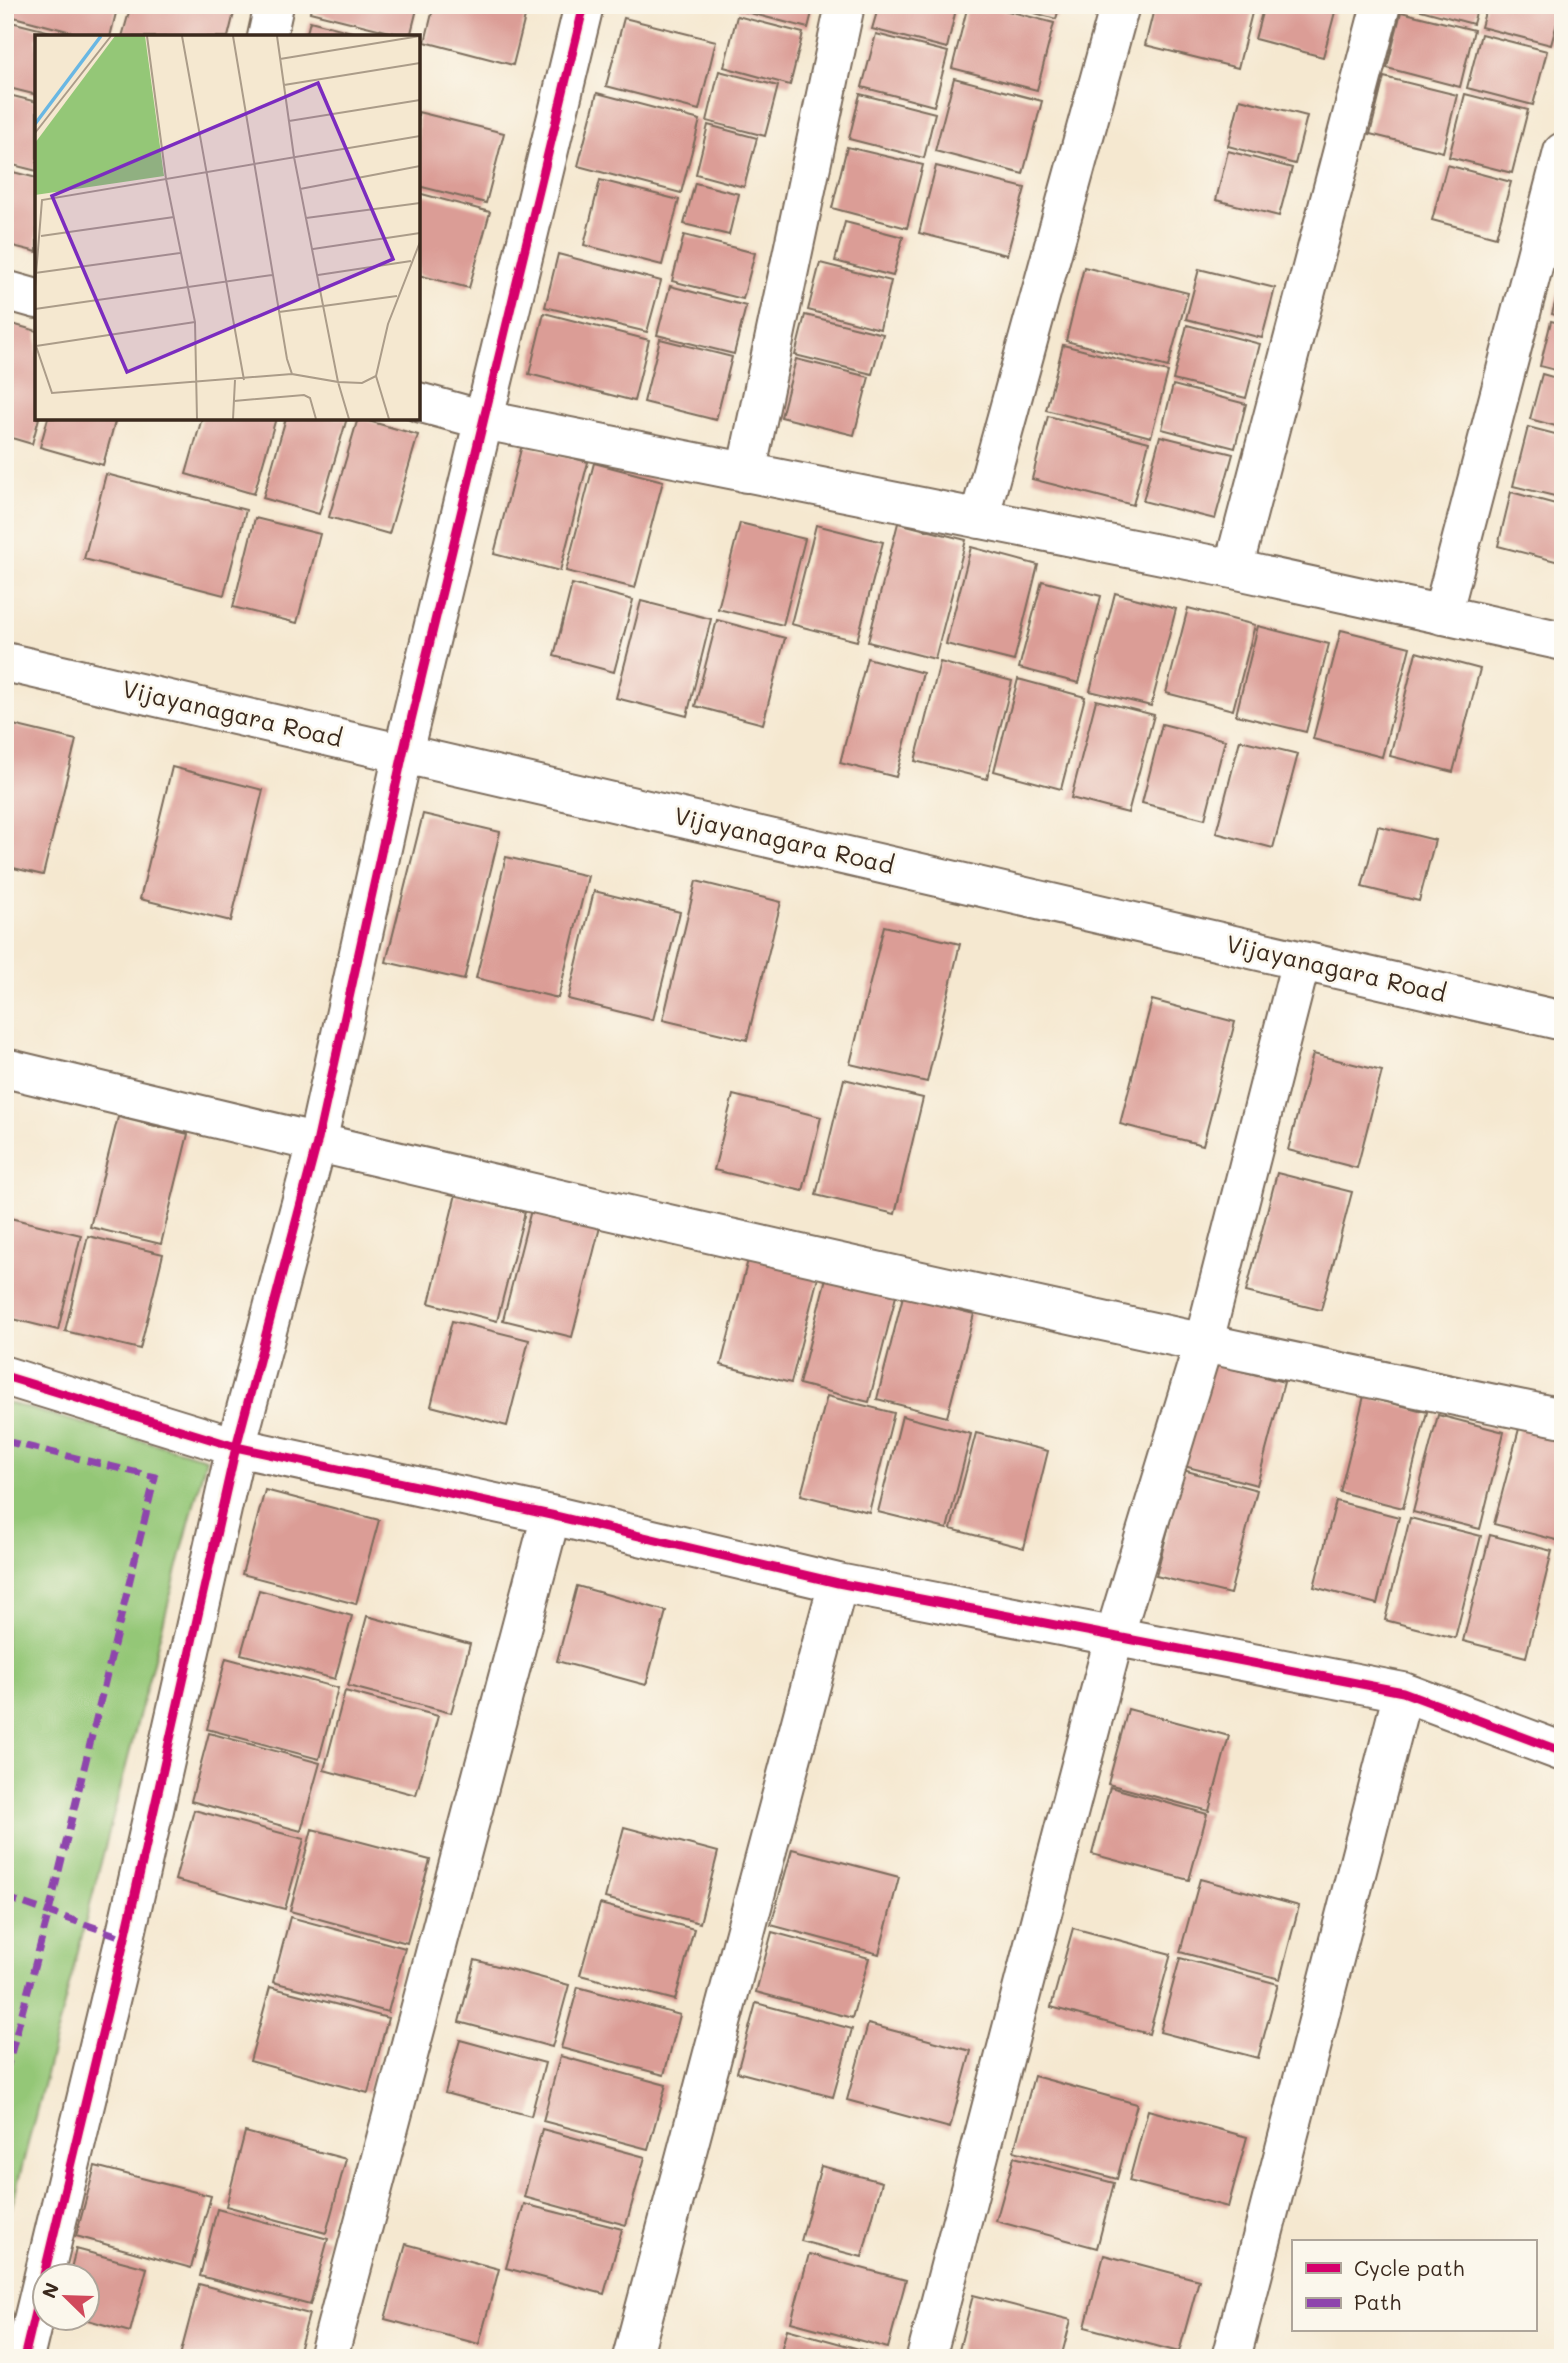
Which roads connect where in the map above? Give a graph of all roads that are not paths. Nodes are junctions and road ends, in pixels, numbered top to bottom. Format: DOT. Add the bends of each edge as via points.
graph roads {
  1 [pos="274,5"];
  2 [pos="584,5"];
  3 [pos="845,5"];
  4 [pos="1120,5"];
  5 [pos="1381,5"];
  6 [pos="267,35"];
  7 [pos="1563,152"];
  8 [pos="5,290"];
  9 [pos="35,298"];
  10 [pos="420,403"];
  11 [pos="484,420"];
  12 [pos="746,472"];
  13 [pos="979,519"];
  14 [pos="1233,569"];
  15 [pos="1442,615"];
  16 [pos="1563,641"];
  17 [pos="5,662"];
  18 [pos="403,753"];
  19 [pos="1301,961"];
  20 [pos="1563,1021"];
  21 [pos="5,1068"];
  22 [pos="317,1143"];
  23 [pos="1203,1345"];
  24 [pos="5,1376"];
  25 [pos="1563,1418"];
  26 [pos="236,1447"];
  27 [pos="551,1515"];
  28 [pos="838,1583"];
  29 [pos="1115,1634"];
  30 [pos="1403,1692"];
  31 [pos="1563,1752"];
  32 [pos="24,2358"];
  33 [pos="328,2358"];
  34 [pos="632,2358"];
  35 [pos="926,2358"];
  36 [pos="1231,2358"];
  1 -- 6 [label="street"];
  2 -- 11 [label="street"];
  3 -- 12 [label="street"];
  4 -- 13 [label="street"];
  5 -- 14 [label="street"];
  7 -- 15 [label="street"];
  8 -- 9 [label="street"];
  10 -- 11 [label="street"];
  11 -- 12 [label="street"];
  11 -- 18 [label="street"];
  12 -- 13 [label="street"];
  13 -- 14 [label="street"];
  14 -- 15 [label="street"];
  15 -- 16 [label="street"];
  17 -- 18 [label="street, Vijayanagara Road"];
  18 -- 19 [label="street, Vijayanagara Road"];
  18 -- 22 [label="street"];
  19 -- 20 [label="street, Vijayanagara Road"];
  19 -- 23 [label="street"];
  21 -- 22 [label="street"];
  22 -- 23 [label="street"];
  22 -- 26 [label="street"];
  23 -- 25 [label="street"];
  23 -- 29 [label="street"];
  24 -- 26 [label="street"];
  26 -- 27 [label="street"];
  26 -- 32 [label="street"];
  27 -- 28 [label="street"];
  27 -- 33 [label="street"];
  28 -- 29 [label="street"];
  28 -- 34 [label="street"];
  29 -- 30 [label="street"];
  29 -- 35 [label="street"];
  30 -- 31 [label="street"];
  30 -- 36 [label="street"];
}
